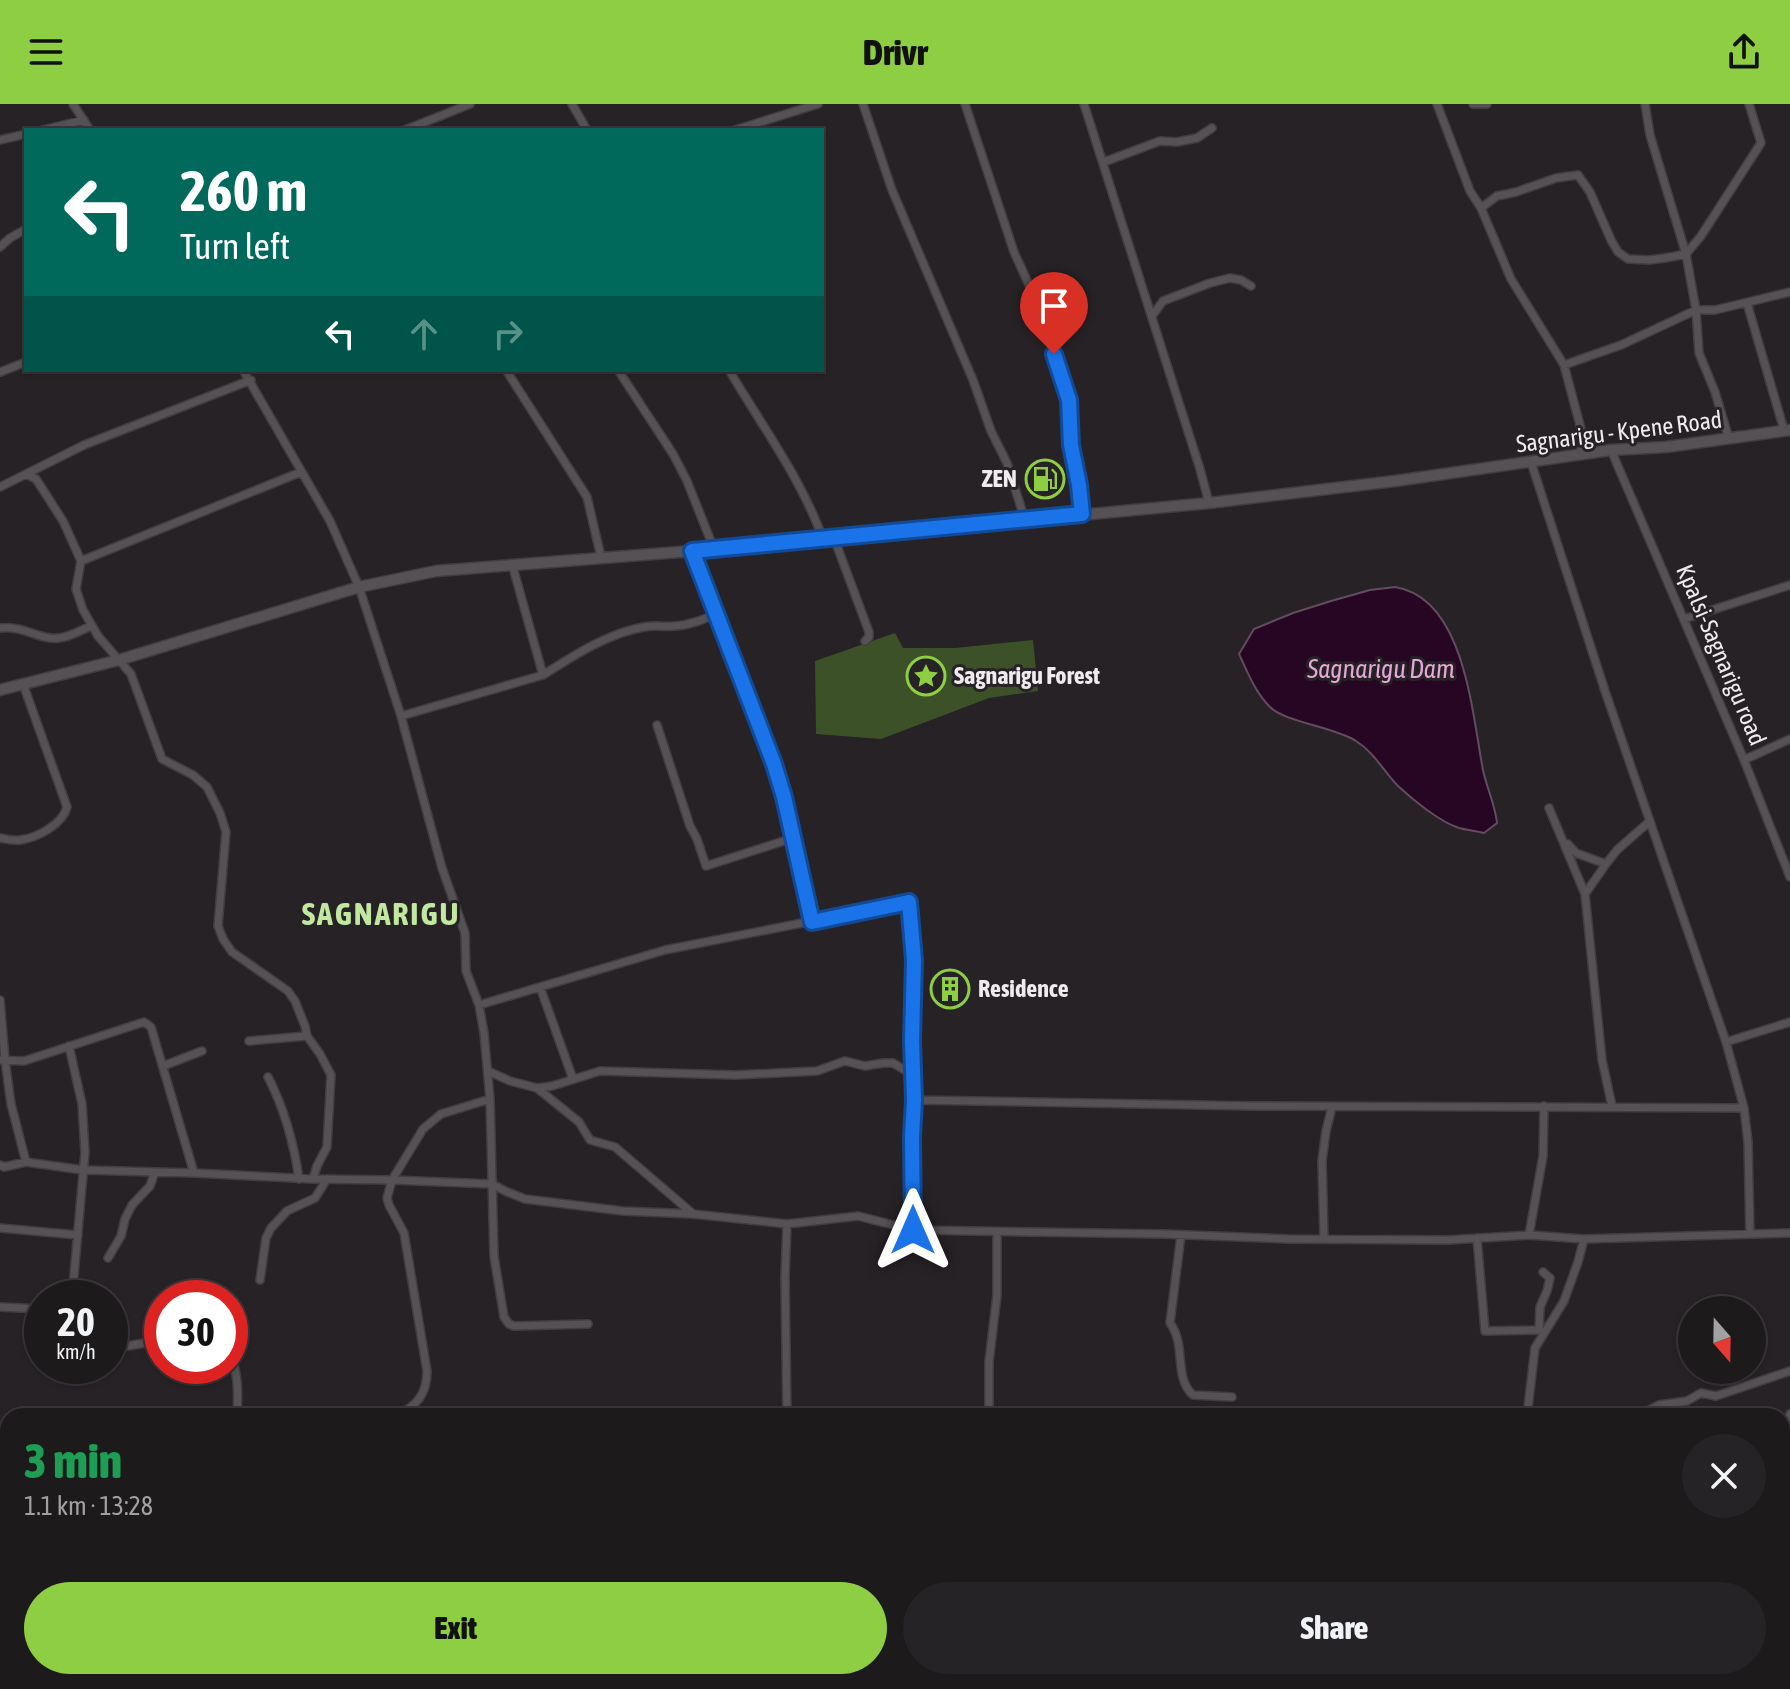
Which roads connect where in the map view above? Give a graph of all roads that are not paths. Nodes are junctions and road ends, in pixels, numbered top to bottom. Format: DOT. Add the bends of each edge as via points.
graph roads {
  1 [pos="470,104"];
  2 [pos="572,104"];
  3 [pos="818,104"];
  4 [pos="863,104"];
  5 [pos="965,104"];
  6 [pos="1084,104"];
  7 [pos="1473,104"];
  8 [pos="1487,104"];
  9 [pos="1645,104"];
  10 [pos="1749,104"];
  11 [pos="75,105"];
  12 [pos="1441,105"];
  13 [pos="84,120"];
  14 [pos="51,128"];
  15 [pos="89,128"];
  16 [pos="410,128"];
  17 [pos="586,128"];
  18 [pos="741,128"];
  19 [pos="1212,128"];
  20 [pos="24,134"];
  21 [pos="0,140"];
  22 [pos="1104,162"];
  23 [pos="1481,208"];
  24 [pos="24,230"];
  25 [pos="0,233"];
  26 [pos="10,238"];
  27 [pos="0,247"];
  28 [pos="1686,254"];
  29 [pos="1251,286"];
  30 [pos="1790,292"];
  31 [pos="1747,303"];
  32 [pos="1696,310"];
  33 [pos="1152,316"];
  34 [pos="24,363"];
  35 [pos="1564,365"];
  36 [pos="0,372"];
  37 [pos="245,372"];
  38 [pos="507,372"];
  39 [pos="619,372"];
  40 [pos="730,372"];
  41 [pos="251,380"];
  42 [pos="1787,430"];
  43 [pos="1729,439"];
  44 [pos="1611,450"];
  45 [pos="1581,454"];
  46 [pos="1531,462"];
  47 [pos="301,472"];
  48 [pos="26,474"];
  49 [pos="0,487"];
  50 [pos="1209,503"];
  51 [pos="1082,514"];
  52 [pos="1025,520"];
  53 [pos="829,539"];
  54 [pos="714,549"];
  55 [pos="692,551"];
  56 [pos="601,557"];
  57 [pos="81,561"];
  58 [pos="512,564"];
  59 [pos="1790,585"];
  60 [pos="359,587"];
  61 [pos="716,614"];
  62 [pos="1684,619"];
  63 [pos="91,626"];
  64 [pos="0,628"];
  65 [pos="865,641"];
  66 [pos="119,660"];
  67 [pos="543,675"];
  68 [pos="23,684"];
  69 [pos="0,690"];
  70 [pos="401,716"];
  71 [pos="657,725"];
  72 [pos="1790,739"];
  73 [pos="1744,760"];
  74 [pos="1549,808"];
  75 [pos="1650,821"];
  76 [pos="0,838"];
  77 [pos="793,838"];
  78 [pos="1564,839"];
  79 [pos="1606,864"];
  80 [pos="1790,877"];
  81 [pos="1585,894"];
  82 [pos="812,922"];
  83 [pos="540,987"];
  84 [pos="0,1000"];
  85 [pos="479,1005"];
  86 [pos="1790,1022"];
  87 [pos="307,1036"];
  88 [pos="249,1041"];
  89 [pos="1726,1042"];
  90 [pos="69,1046"];
  91 [pos="202,1051"];
  92 [pos="2,1060"];
  93 [pos="163,1066"];
  94 [pos="488,1071"];
  95 [pos="913,1075"];
  96 [pos="268,1077"];
  97 [pos="573,1079"];
  98 [pos="537,1088"];
  99 [pos="490,1099"];
  100 [pos="914,1100"];
  101 [pos="1544,1106"];
  102 [pos="1612,1106"];
  103 [pos="1332,1107"];
  104 [pos="1744,1108"];
  105 [pos="26,1162"];
  106 [pos="0,1165"];
  107 [pos="83,1170"];
  108 [pos="155,1172"];
  109 [pos="194,1173"];
  110 [pos="299,1179"];
  111 [pos="313,1179"];
  112 [pos="327,1179"];
  113 [pos="392,1180"];
  114 [pos="492,1184"];
  115 [pos="693,1214"];
  116 [pos="787,1224"];
  117 [pos="0,1228"];
  118 [pos="913,1230"];
  119 [pos="997,1233"];
  120 [pos="1790,1233"];
  121 [pos="1750,1234"];
  122 [pos="78,1235"];
  123 [pos="1181,1235"];
  124 [pos="1529,1235"];
  125 [pos="1477,1238"];
  126 [pos="1324,1239"];
  127 [pos="1584,1239"];
  128 [pos="108,1258"];
  129 [pos="1543,1272"];
  130 [pos="74,1280"];
  131 [pos="260,1280"];
  132 [pos="0,1307"];
  133 [pos="24,1308"];
  134 [pos="588,1324"];
  135 [pos="1790,1371"];
  136 [pos="237,1384"];
  137 [pos="1232,1397"];
  138 [pos="237,1408"];
  139 [pos="407,1408"];
  140 [pos="787,1408"];
  141 [pos="989,1408"];
  142 [pos="1528,1408"];
  143 [pos="1653,1408"];
  1 -- 16 [label="street"];
  2 -- 17 [label="street"];
  3 -- 18 [label="street"];
  4 -- 52 [label="street" via="892,190 1007,463"];
  5 -- 51 [label="street" via="1067,394"];
  6 -- 22 [label="street"];
  7 -- 8 [label="street"];
  9 -- 28 [label="street"];
  10 -- 28 [label="street" via="1761,143"];
  11 -- 13 [label="street"];
  12 -- 23 [label="street" via="1470,191"];
  13 -- 14 [label="street"];
  13 -- 15 [label="street"];
  19 -- 22 [label="street" via="1197,138 1160,141"];
  20 -- 21 [label="street"];
  22 -- 33 [label="street"];
  23 -- 28 [label="street" via="1497,196 1578,175 1618,252 1638,260"];
  23 -- 35 [label="street" via="1511,279"];
  24 -- 26 [label="street"];
  25 -- 26 [label="street"];
  26 -- 27 [label="street"];
  28 -- 32 [label="street"];
  29 -- 33 [label="street" via="1230,278 1210,283 1163,301"];
  30 -- 31 [label="street"];
  31 -- 32 [label="street"];
  31 -- 42 [label="street"];
  32 -- 35 [label="street"];
  32 -- 43 [label="street" via="1699,353"];
  33 -- 50 [label="street"];
  34 -- 36 [label="street"];
  35 -- 45 [label="street" via="1581,429"];
  37 -- 41 [label="street"];
  38 -- 56 [label="street" via="587,497"];
  39 -- 54 [label="street" via="673,454"];
  40 -- 53 [label="street"];
  41 -- 47 [label="street"];
  41 -- 48 [label="street" via="84,445"];
  42 -- 43 [label="street, Sagnarigu - Kpene Road"];
  43 -- 44 [label="street, Sagnarigu - Kpene Road"];
  44 -- 45 [label="street, Sagnarigu - Kpene Road"];
  44 -- 62 [label="street, Kpalsi-Sagnarigu road"];
  45 -- 46 [label="street, Sagnarigu - Kpene Road"];
  46 -- 50 [label="street, Sagnarigu - Kpene Road"];
  46 -- 75 [label="street"];
  47 -- 57 [label="street"];
  47 -- 60 [label="street"];
  48 -- 49 [label="street"];
  48 -- 57 [label="street" via="36,479 55,508"];
  50 -- 51 [label="street, Sagnarigu - Kpene Road"];
  51 -- 52 [label="street, Sagnarigu - Kpene Road"];
  52 -- 53 [label="street, Sagnarigu - Kpene Road"];
  53 -- 54 [label="street, Sagnarigu - Kpene Road"];
  53 -- 65 [label="street" via="869,632"];
  54 -- 55 [label="street, Sagnarigu - Kpene Road"];
  55 -- 56 [label="street, Sagnarigu - Kpene Road"];
  55 -- 61 [label="street"];
  56 -- 58 [label="street, Sagnarigu - Kpene Road"];
  57 -- 63 [label="street" via="76,589"];
  58 -- 60 [label="street, Sagnarigu - Kpene Road" via="436,571"];
  58 -- 67 [label="street"];
  59 -- 62 [label="street"];
  60 -- 66 [label="street, Sagnarigu - Kpene Road"];
  60 -- 70 [label="street"];
  61 -- 67 [label="street" via="696,623 645,626 620,634"];
  61 -- 77 [label="street" via="774,764"];
  62 -- 73 [label="street, Kpalsi-Sagnarigu road"];
  63 -- 64 [label="street" via="58,639"];
  63 -- 66 [label="street"];
  66 -- 68 [label="street, Sagnarigu - Kpene Road"];
  66 -- 87 [label="street" via="131,674 162,759 207,787 220,813 226,832 218,926 223,939 232,952 288,991"];
  67 -- 70 [label="street"];
  68 -- 69 [label="street, Sagnarigu - Kpene Road"];
  68 -- 76 [label="street" via="67,807 45,830 20,840"];
  70 -- 85 [label="street" via="465,933 466,971"];
  71 -- 77 [label="street" via="706,866"];
  72 -- 73 [label="street"];
  73 -- 80 [label="street, Kpalsi-Sagnarigu road"];
  74 -- 78 [label="street"];
  75 -- 79 [label="street"];
  75 -- 89 [label="street"];
  77 -- 82 [label="street"];
  78 -- 79 [label="street" via="1576,853"];
  78 -- 81 [label="street"];
  79 -- 81 [label="street"];
  81 -- 102 [label="street" via="1602,1060"];
  82 -- 83 [label="street" via="665,950"];
  82 -- 95 [label="street" via="909,902"];
  83 -- 85 [label="street"];
  83 -- 97 [label="street"];
  84 -- 92 [label="street"];
  85 -- 94 [label="street"];
  86 -- 89 [label="street"];
  87 -- 88 [label="street"];
  87 -- 111 [label="street" via="331,1075 327,1147"];
  89 -- 104 [label="street"];
  90 -- 92 [label="street" via="24,1061"];
  90 -- 93 [label="street" via="144,1022 151,1027"];
  90 -- 107 [label="street" via="82,1104"];
  91 -- 93 [label="street"];
  92 -- 105 [label="street"];
  93 -- 109 [label="street"];
  94 -- 98 [label="street"];
  94 -- 99 [label="street"];
  95 -- 97 [label="street" via="893,1063 865,1066 845,1061 817,1071 600,1071"];
  95 -- 100 [label="street"];
  96 -- 110 [label="street"];
  97 -- 98 [label="street"];
  98 -- 115 [label="street" via="579,1122 590,1140 615,1147"];
  99 -- 113 [label="street" via="436,1116"];
  99 -- 114 [label="street"];
  100 -- 103 [label="street"];
  100 -- 118 [label="street"];
  101 -- 102 [label="street"];
  101 -- 103 [label="street"];
  101 -- 124 [label="street" via="1543,1156"];
  102 -- 104 [label="street"];
  103 -- 126 [label="street" via="1322,1161"];
  104 -- 121 [label="street"];
  105 -- 106 [label="street"];
  105 -- 107 [label="street"];
  107 -- 108 [label="street"];
  107 -- 122 [label="street"];
  108 -- 109 [label="street"];
  108 -- 128 [label="street" via="132,1205"];
  109 -- 110 [label="street"];
  110 -- 111 [label="street"];
  111 -- 112 [label="street"];
  112 -- 113 [label="street"];
  112 -- 131 [label="street" via="315,1198 287,1211 271,1228"];
  113 -- 114 [label="street"];
  113 -- 139 [label="street" via="387,1198 404,1233 427,1371 420,1398"];
  114 -- 115 [label="street" via="525,1199"];
  114 -- 134 [label="street" via="494,1256 506,1321 514,1326"];
  115 -- 116 [label="street"];
  116 -- 118 [label="street" via="858,1216"];
  116 -- 140 [label="street"];
  117 -- 122 [label="street"];
  118 -- 119 [label="street"];
  119 -- 123 [label="street"];
  119 -- 141 [label="street"];
  120 -- 121 [label="street"];
  121 -- 127 [label="street"];
  122 -- 130 [label="street"];
  123 -- 126 [label="street"];
  123 -- 137 [label="street" via="1170,1323 1177,1333 1184,1382 1193,1395"];
  124 -- 125 [label="street"];
  124 -- 127 [label="street"];
  125 -- 126 [label="street"];
  125 -- 129 [label="street" via="1485,1331 1539,1330 1550,1278"];
  127 -- 142 [label="street" via="1564,1301 1536,1343"];
  132 -- 133 [label="street"];
  135 -- 143 [label="street" via="1716,1396 1701,1393"];
  136 -- 138 [label="street"];
}
